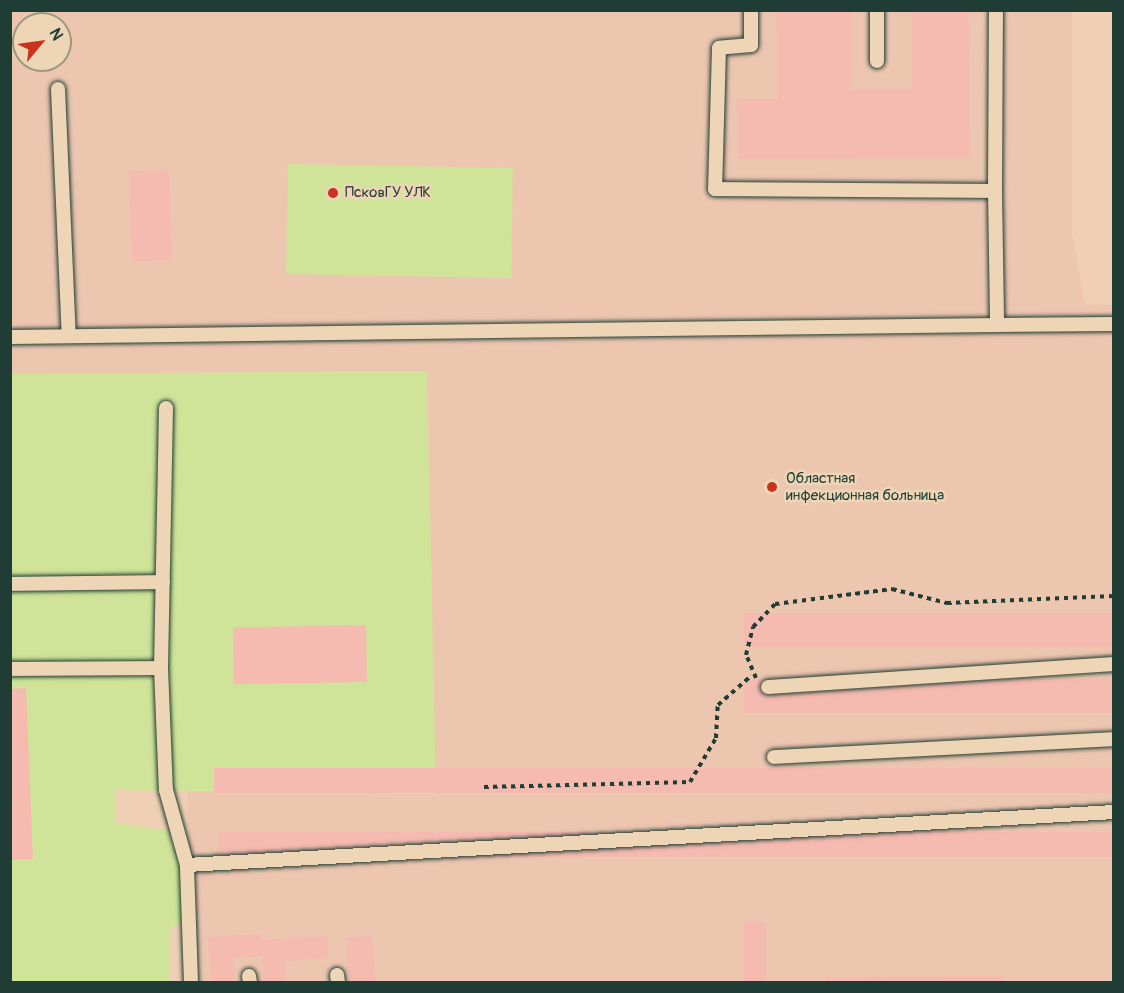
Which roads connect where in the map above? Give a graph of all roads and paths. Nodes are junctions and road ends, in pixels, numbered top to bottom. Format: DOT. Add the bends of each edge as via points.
graph roads {
  1 [pos="751,10"];
  2 [pos="877,10"];
  3 [pos="996,10"];
  4 [pos="877,61"];
  5 [pos="58,89"];
  6 [pos="995,191"];
  7 [pos="1113,324"];
  8 [pos="998,325"];
  9 [pos="69,336"];
  10 [pos="10,337"];
  11 [pos="166,408"];
  12 [pos="163,582"];
  13 [pos="10,584"];
  14 [pos="1113,596"];
  15 [pos="1113,664"];
  16 [pos="161,668"];
  17 [pos="10,669"];
  18 [pos="752,675"];
  19 [pos="768,687"];
  20 [pos="1113,739"];
  21 [pos="774,757"];
  22 [pos="484,787"];
  23 [pos="1113,812"];
  24 [pos="187,865"];
  25 [pos="191,982"];
  1 -- 6 [label="lane" via="751,45 719,48 715,189"];
  2 -- 4 [label="lane"];
  3 -- 6 [label="lane"];
  5 -- 9 [label="lane"];
  6 -- 8 [label="lane"];
  7 -- 8 [label="lane"];
  8 -- 9 [label="lane"];
  9 -- 10 [label="lane"];
  11 -- 12 [label="lane"];
  12 -- 13 [label="lane"];
  12 -- 16 [label="lane"];
  14 -- 18 [label="path" via="947,603 892,589 775,604 753,627 746,655"];
  15 -- 19 [label="lane"];
  16 -- 17 [label="lane"];
  16 -- 24 [label="lane" via="166,790"];
  18 -- 19 [label="path"];
  18 -- 22 [label="path" via="718,705 716,738 690,782"];
  20 -- 21 [label="lane"];
  23 -- 24 [label="lane"];
  24 -- 25 [label="lane"];
}
